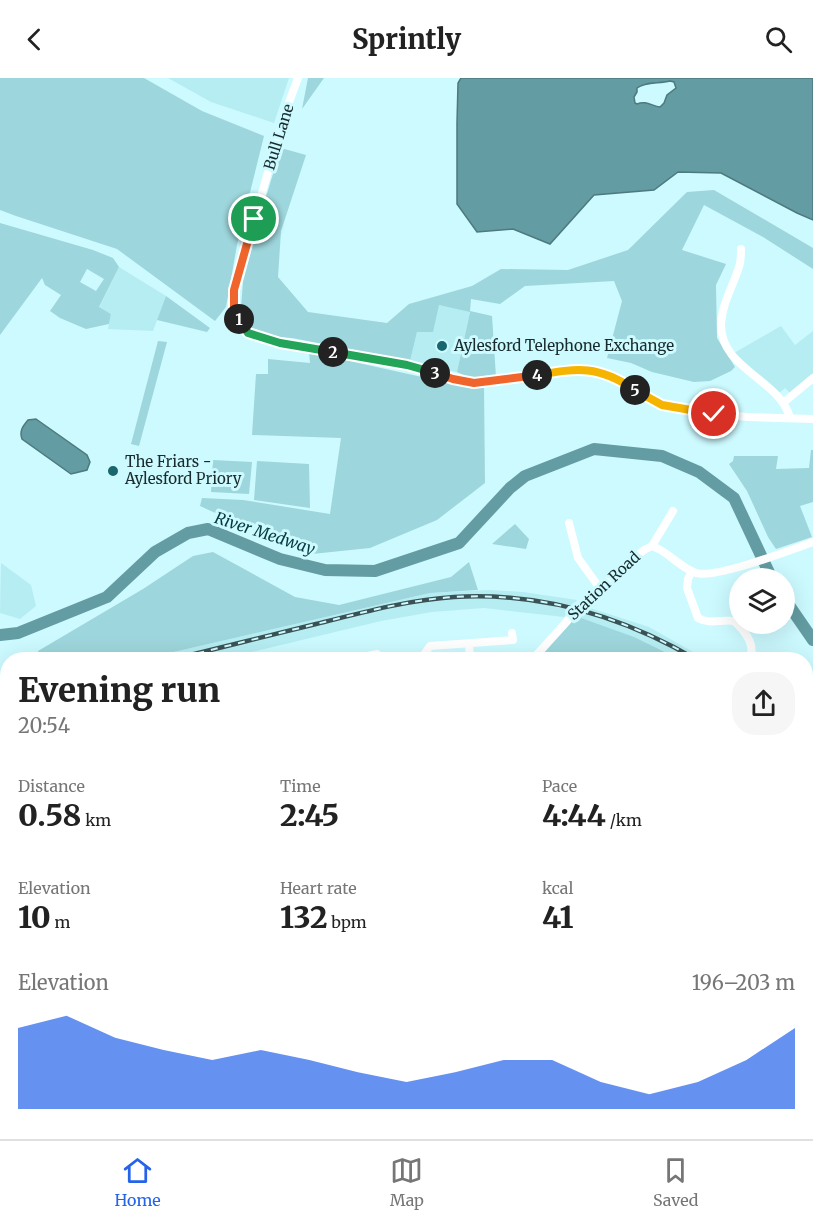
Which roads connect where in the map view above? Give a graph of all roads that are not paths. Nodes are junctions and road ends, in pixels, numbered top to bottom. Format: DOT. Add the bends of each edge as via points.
graph roads {
  1 [pos="298,78"];
  2 [pos="741,249"];
  3 [pos="813,378"];
  4 [pos="783,403"];
  5 [pos="790,418"];
  6 [pos="813,419"];
  7 [pos="673,511"];
  8 [pos="569,523"];
  9 [pos="813,542"];
  10 [pos="652,546"];
  11 [pos="692,572"];
  12 [pos="599,587"];
  13 [pos="512,633"];
  14 [pos="470,644"];
  15 [pos="425,652"];
  16 [pos="470,652"];
  17 [pos="539,652"];
  18 [pos="752,652"];
  1 -- 5 [label="street, Bull Lane" via="234,290 234,310 248,333 280,343 407,365 474,383 570,369 594,371 619,379 662,405 714,414"];
  2 -- 4 [label="street" via="740,265 723,310 724,341 740,363"];
  3 -- 4 [label="street"];
  4 -- 5 [label="street"];
  5 -- 6 [label="street"];
  7 -- 10 [label="street, Station Road"];
  8 -- 12 [label="street" via="578,558"];
  9 -- 11 [label="street" via="716,573"];
  10 -- 11 [label="street"];
  10 -- 12 [label="street, Station Road"];
  11 -- 18 [label="street" via="687,588 698,618 704,622 734,621 752,646"];
  12 -- 17 [label="street, Station Road"];
  13 -- 14 [label="street" via="513,640"];
  14 -- 15 [label="street" via="430,646"];
  14 -- 16 [label="street"];
}
